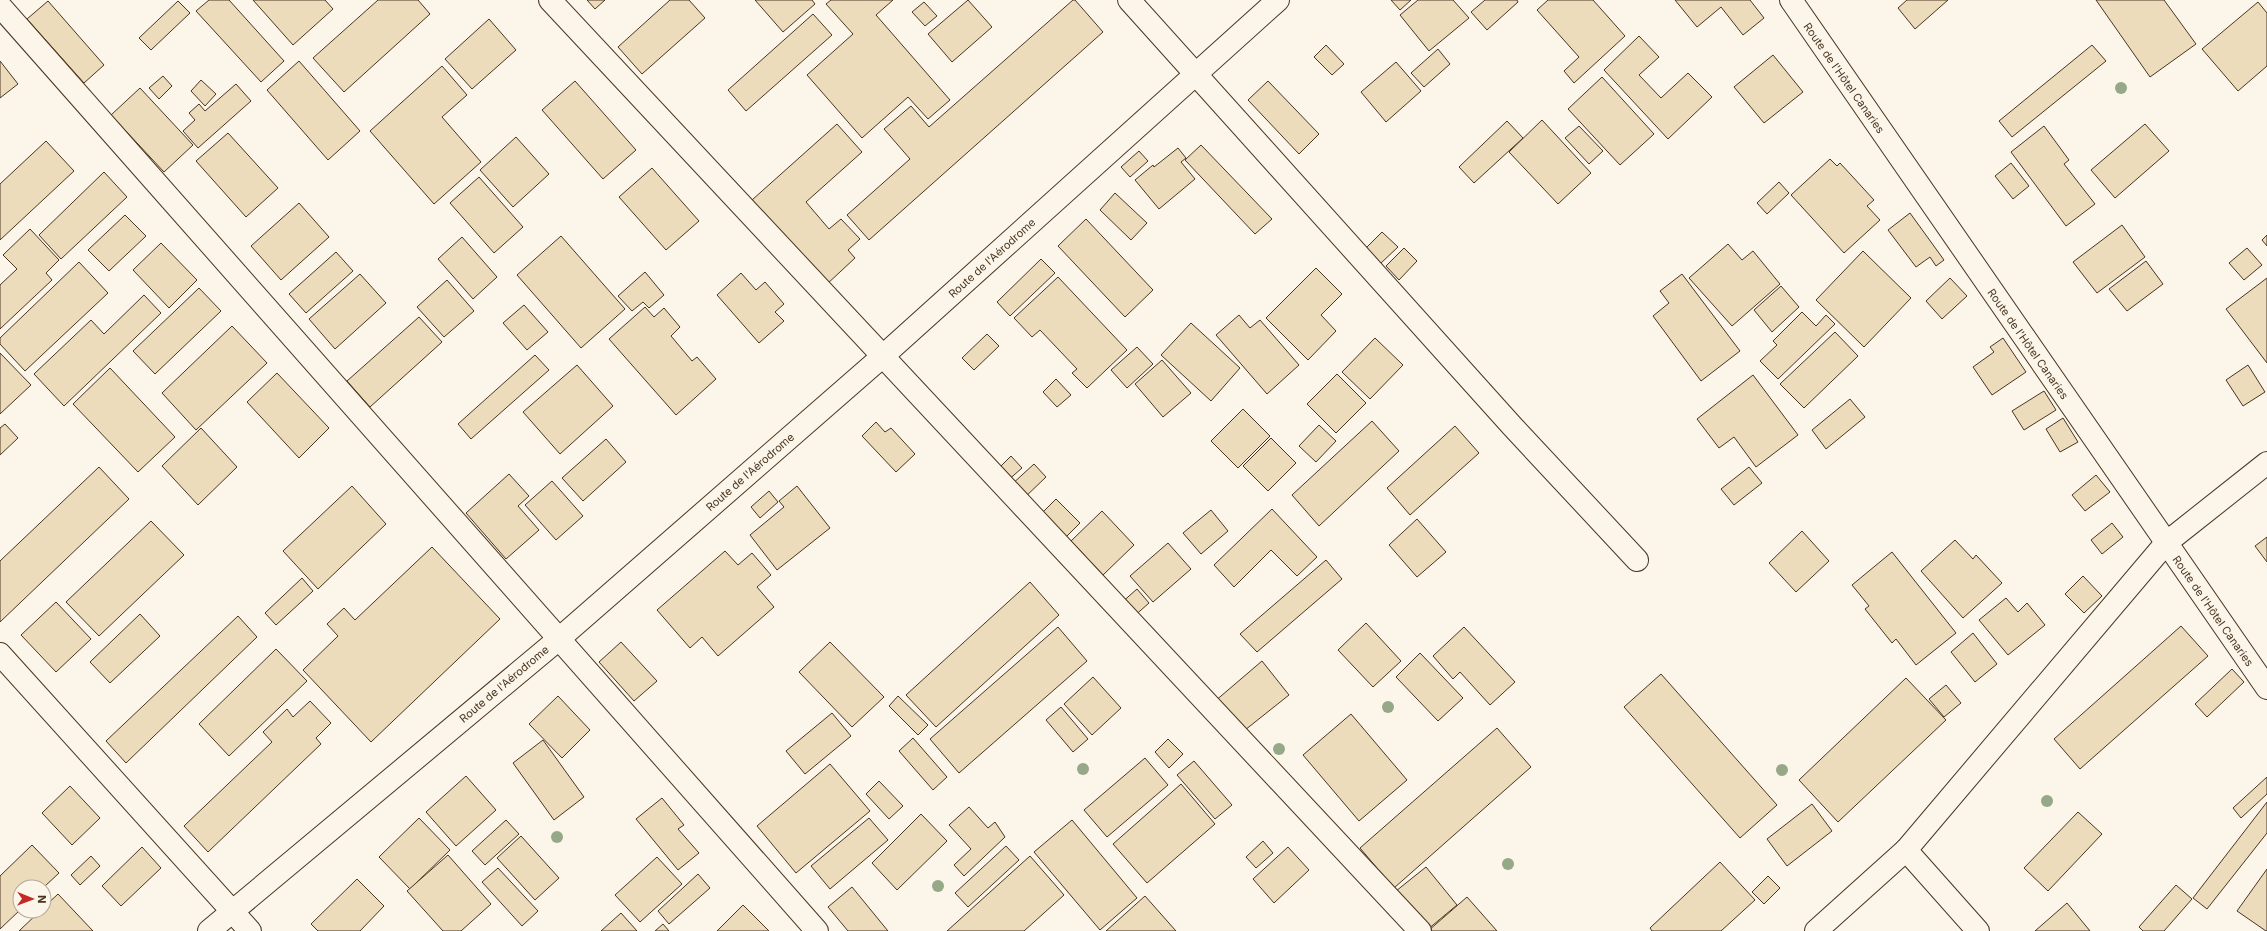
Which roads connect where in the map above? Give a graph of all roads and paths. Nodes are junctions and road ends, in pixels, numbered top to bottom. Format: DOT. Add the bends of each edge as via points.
graph roads {
  1 [pos="550,0"];
  2 [pos="1129,0"];
  3 [pos="1278,0"];
  4 [pos="1791,0"];
  5 [pos="0,6"];
  6 [pos="1197,74"];
  7 [pos="883,356"];
  8 [pos="2267,463"];
  9 [pos="2166,543"];
  10 [pos="1637,560"];
  11 [pos="560,638"];
  12 [pos="0,654"];
  13 [pos="2267,688"];
  14 [pos="1906,850"];
  15 [pos="232,910"];
  16 [pos="209,931"];
  17 [pos="250,931"];
  18 [pos="817,931"];
  19 [pos="1420,931"];
  20 [pos="1816,931"];
  21 [pos="1978,931"];
  1 -- 7 [label="street"];
  2 -- 6 [label="street"];
  3 -- 6 [label="street, Route de l'Aérodrome"];
  4 -- 9 [label="street, Route de l'Hôtel Canaries"];
  5 -- 11 [label="street"];
  6 -- 7 [label="street, Route de l'Aérodrome"];
  6 -- 10 [label="street" via="1508,421"];
  7 -- 11 [label="street, Route de l'Aérodrome"];
  7 -- 19 [label="street"];
  8 -- 9 [label="street"];
  9 -- 13 [label="street, Route de l'Hôtel Canaries"];
  9 -- 14 [label="street"];
  11 -- 15 [label="street, Route de l'Aérodrome"];
  11 -- 18 [label="street"];
  12 -- 15 [label="street"];
  14 -- 20 [label="street"];
  14 -- 21 [label="street"];
  15 -- 16 [label="street, Route de l'Aérodrome"];
  15 -- 17 [label="street"];
}
